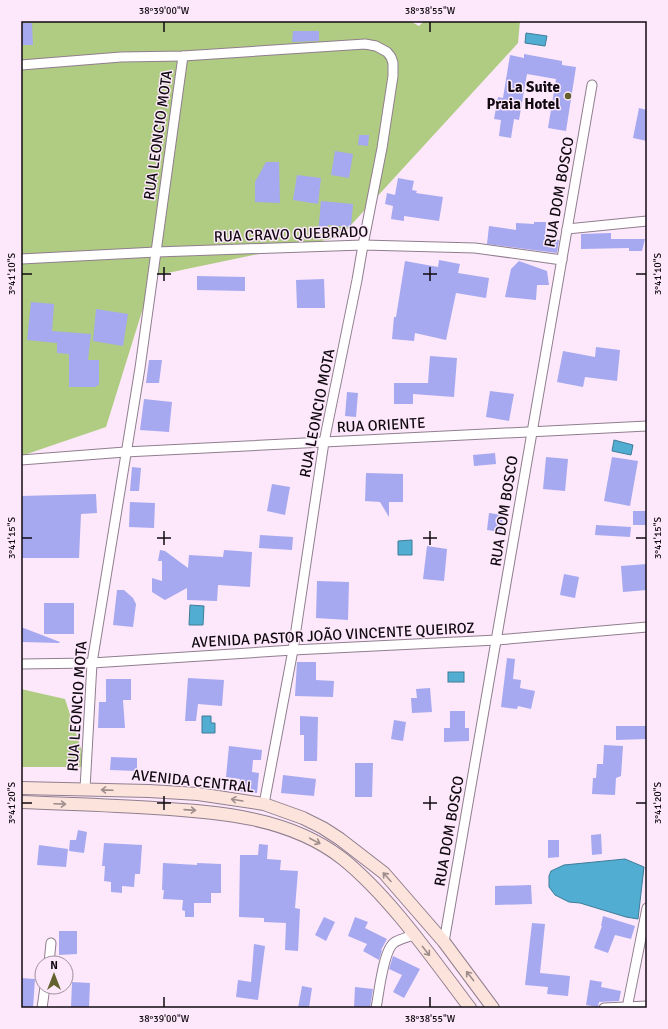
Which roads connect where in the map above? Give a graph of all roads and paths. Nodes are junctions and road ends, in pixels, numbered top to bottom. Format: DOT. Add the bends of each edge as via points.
graph roads {
  1 [pos="183,56"];
  2 [pos="21,65"];
  3 [pos="592,85"];
  4 [pos="647,221"];
  5 [pos="567,228"];
  6 [pos="363,246"];
  7 [pos="156,252"];
  8 [pos="21,259"];
  9 [pos="562,260"];
  10 [pos="647,426"];
  11 [pos="531,431"];
  12 [pos="324,442"];
  13 [pos="125,452"];
  14 [pos="21,460"];
  15 [pos="647,627"];
  16 [pos="497,640"];
  17 [pos="293,650"];
  18 [pos="92,663"];
  19 [pos="21,664"];
  20 [pos="21,788"];
  21 [pos="85,789"];
  22 [pos="21,802"];
  23 [pos="264,804"];
  24 [pos="647,908"];
  25 [pos="413,935"];
  26 [pos="444,942"];
  27 [pos="51,943"];
  28 [pos="49,955"];
  29 [pos="44,995"];
  30 [pos="647,1006"];
  31 [pos="628,1007"];
  32 [pos="42,1008"];
  33 [pos="376,1008"];
  34 [pos="470,1008"];
  35 [pos="493,1008"];
  36 [pos="604,1008"];
  1 -- 2 [label="street" via="121,57"];
  1 -- 6 [label="street, RUA LEONCIO MOTA" via="365,44 387,52 393,63 393,76"];
  1 -- 7 [label="street, RUA LEONCIO MOTA"];
  3 -- 5 [label="street, RUA DOM BOSCO"];
  4 -- 5 [label="street"];
  5 -- 9 [label="street, RUA DOM BOSCO"];
  6 -- 7 [label="street, RUA CRAVO QUEBRADO"];
  6 -- 9 [label="street, RUA CRAVO QUEBRADO" via="475,248"];
  6 -- 12 [label="street, RUA LEONCIO MOTA"];
  7 -- 8 [label="street, RUA CRAVO QUEBRADO"];
  7 -- 13 [label="street, RUA LEONCIO MOTA"];
  9 -- 11 [label="street, RUA DOM BOSCO"];
  10 -- 11 [label="street, RUA ORIENTE"];
  11 -- 12 [label="street, RUA ORIENTE"];
  11 -- 16 [label="street, RUA DOM BOSCO"];
  12 -- 13 [label="street, RUA ORIENTE"];
  12 -- 17 [label="street, RUA LEONCIO MOTA"];
  13 -- 14 [label="street, RUA ORIENTE"];
  13 -- 18 [label="street, RUA LEONCIO MOTA"];
  15 -- 16 [label="street, AVENIDA PASTOR JOÃO VINCENTE QUEIROZ"];
  16 -- 17 [label="street, AVENIDA PASTOR JOÃO VINCENTE QUEIROZ"];
  16 -- 26 [label="street, RUA DOM BOSCO"];
  17 -- 18 [label="street, AVENIDA PASTOR JOÃO VINCENTE QUEIROZ"];
  17 -- 23 [label="street, RUA LEONCIO MOTA"];
  18 -- 19 [label="street, AVENIDA PASTOR JOÃO VINCENTE QUEIROZ"];
  18 -- 21 [label="street, RUA LEONCIO MOTA"];
  20 -- 21 [label="main road, AVENIDA CENTRAL"];
  23 -- 21 [label="main road, AVENIDA CENTRAL, one-way" via="198,794"];
  22 -- 25 [label="main road, AVENIDA CENTRAL, one-way" via="194,810 269,823 303,835 342,858 390,905"];
  26 -- 23 [label="main road, AVENIDA CENTRAL, one-way" via="384,873 345,843 303,818"];
  24 -- 31 [label="street"];
  25 -- 33 [label="street" via="394,942 387,952"];
  25 -- 34 [label="main road, AVENIDA CENTRAL, one-way"];
  35 -- 26 [label="main road, AVENIDA CENTRAL, one-way"];
  27 -- 28 [label="street"];
  29 -- 32 [label="street"];
  30 -- 31 [label="street"];
  31 -- 36 [label="street"];
}
